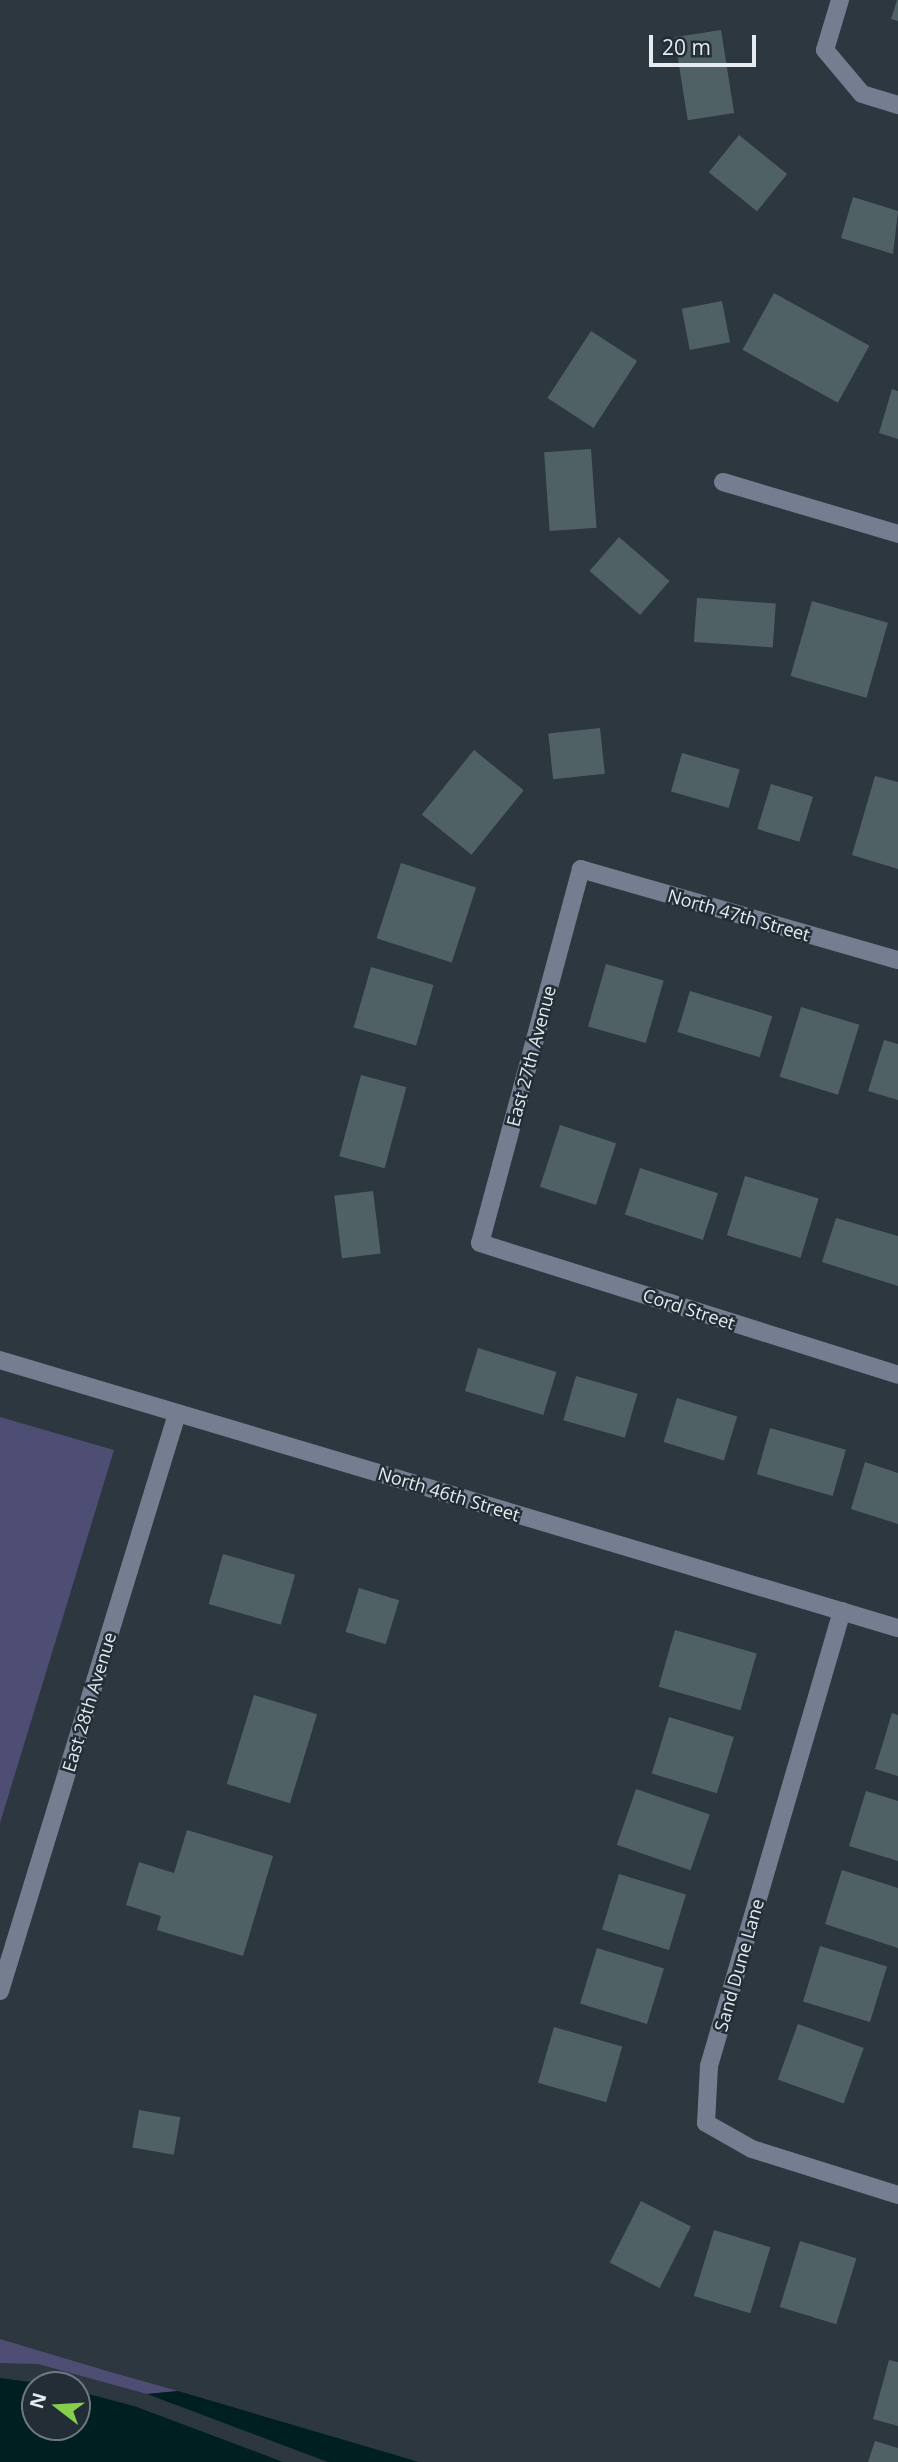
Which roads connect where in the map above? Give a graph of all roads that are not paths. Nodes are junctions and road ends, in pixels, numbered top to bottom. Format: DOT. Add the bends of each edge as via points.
graph roads {
  1 [pos="840,0"];
  2 [pos="898,105"];
  3 [pos="723,482"];
  4 [pos="898,534"];
  5 [pos="580,869"];
  6 [pos="898,960"];
  7 [pos="481,1243"];
  8 [pos="0,1360"];
  9 [pos="898,1376"];
  10 [pos="177,1414"];
  11 [pos="842,1611"];
  12 [pos="898,1628"];
  13 [pos="0,1991"];
  14 [pos="898,2195"];
  1 -- 2 [label="street" via="825,51 862,94"];
  3 -- 4 [label="street"];
  5 -- 6 [label="street, North 47th Street"];
  5 -- 7 [label="street, East 27th Avenue"];
  7 -- 9 [label="street, Cord Street"];
  8 -- 10 [label="street, North 46th Street"];
  10 -- 11 [label="street, North 46th Street"];
  10 -- 13 [label="street, East 28th Avenue"];
  11 -- 12 [label="street, North 46th Street"];
  11 -- 14 [label="street, Sand Dune Lane" via="709,2066 706,2123 752,2149"];
}
